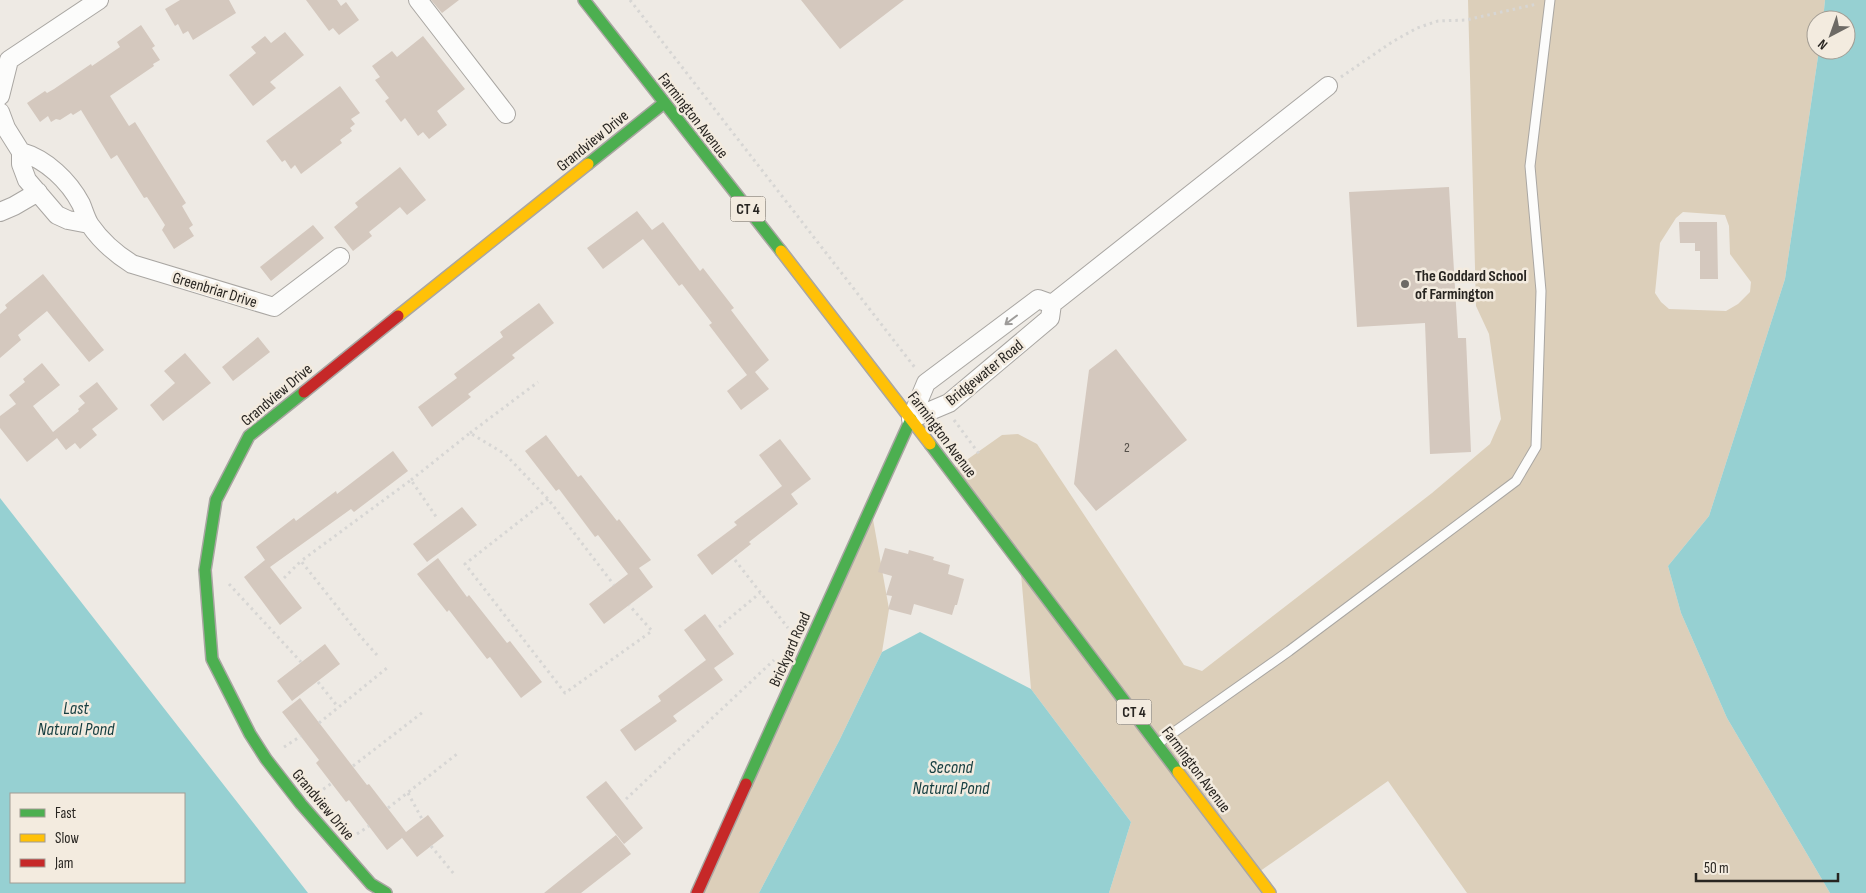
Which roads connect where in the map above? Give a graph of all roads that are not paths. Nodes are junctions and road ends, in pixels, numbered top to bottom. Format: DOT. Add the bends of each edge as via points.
graph roads {
  1 [pos="99,0"];
  2 [pos="418,0"];
  3 [pos="584,0"];
  4 [pos="1550,0"];
  5 [pos="1328,86"];
  6 [pos="0,96"];
  7 [pos="664,103"];
  8 [pos="0,112"];
  9 [pos="506,114"];
  10 [pos="22,152"];
  11 [pos="38,192"];
  12 [pos="0,212"];
  13 [pos="89,224"];
  14 [pos="340,257"];
  15 [pos="1052,304"];
  16 [pos="912,419"];
  17 [pos="1157,743"];
  18 [pos="386,893"];
  19 [pos="697,893"];
  20 [pos="1270,893"];
  1 -- 6 [label="street" via="8,60"];
  2 -- 9 [label="street"];
  3 -- 7 [label="street, Farmington Avenue / CT 4"];
  4 -- 17 [label="lane" via="1530,166 1541,291 1536,447 1516,482 1297,645"];
  5 -- 15 [label="street, Bridgewater Road"];
  7 -- 16 [label="street, Farmington Avenue / CT 4"];
  7 -- 18 [label="street, Grandview Drive" via="249,436 216,500 206,570 212,658 266,759 371,884"];
  8 -- 10 [label="street"];
  10 -- 11 [label="street" via="23,173"];
  10 -- 13 [label="street, Greenbriar Drive" via="47,164 62,180 76,196"];
  11 -- 12 [label="street"];
  11 -- 13 [label="street" via="58,215"];
  13 -- 14 [label="street, Greenbriar Drive" via="116,255 132,264 274,307"];
  15 -- 16 [label="street, Bridgewater Road" via="1050,318 949,403"];
  15 -- 16 [label="street, Bridgewater Road, one-way" via="1038,299 926,383"];
  16 -- 17 [label="street, Farmington Avenue / CT 4"];
  16 -- 19 [label="street, Brickyard Road"];
  17 -- 20 [label="street, Farmington Avenue / CT 4"];
}
